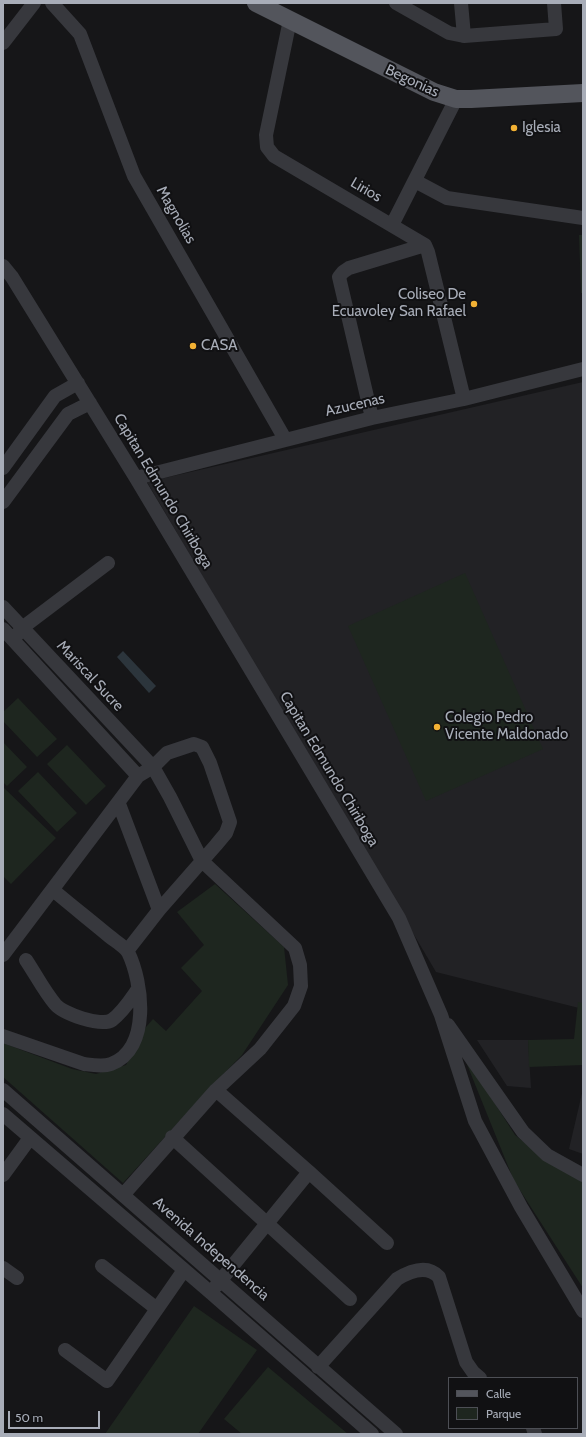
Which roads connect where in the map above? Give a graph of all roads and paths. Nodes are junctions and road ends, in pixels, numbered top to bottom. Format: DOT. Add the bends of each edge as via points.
graph roads {
  1 [pos="34,3"];
  2 [pos="52,3"];
  3 [pos="256,3"];
  4 [pos="396,3"];
  5 [pos="461,3"];
  6 [pos="554,3"];
  7 [pos="290,20"];
  8 [pos="464,36"];
  9 [pos="3,43"];
  10 [pos="583,94"];
  11 [pos="456,99"];
  12 [pos="415,181"];
  13 [pos="583,218"];
  14 [pos="392,225"];
  15 [pos="425,245"];
  16 [pos="3,266"];
  17 [pos="583,369"];
  18 [pos="78,383"];
  19 [pos="464,399"];
  20 [pos="90,403"];
  21 [pos="372,418"];
  22 [pos="285,439"];
  23 [pos="3,468"];
  24 [pos="136,478"];
  25 [pos="3,502"];
  26 [pos="108,563"];
  27 [pos="3,607"];
  28 [pos="22,628"];
  29 [pos="3,629"];
  30 [pos="13,640"];
  31 [pos="153,767"];
  32 [pos="138,776"];
  33 [pos="119,804"];
  34 [pos="202,861"];
  35 [pos="53,890"];
  36 [pos="158,910"];
  37 [pos="127,951"];
  38 [pos="3,955"];
  39 [pos="26,960"];
  40 [pos="138,989"];
  41 [pos="441,1015"];
  42 [pos="3,1036"];
  43 [pos="3,1090"];
  44 [pos="216,1090"];
  45 [pos="3,1114"];
  46 [pos="172,1137"];
  47 [pos="30,1138"];
  48 [pos="309,1172"];
  49 [pos="3,1175"];
  50 [pos="583,1175"];
  51 [pos="123,1196"];
  52 [pos="266,1224"];
  53 [pos="388,1243"];
  54 [pos="102,1266"];
  55 [pos="3,1268"];
  56 [pos="184,1270"];
  57 [pos="17,1278"];
  58 [pos="220,1279"];
  59 [pos="210,1292"];
  60 [pos="350,1299"];
  61 [pos="157,1309"];
  62 [pos="583,1311"];
  63 [pos="65,1350"];
  64 [pos="318,1367"];
  65 [pos="479,1377"];
  66 [pos="372,1434"];
  67 [pos="396,1434"];
  1 -- 9 [label="street"];
  2 -- 22 [label="street, Magnolias" via="80,34 134,176"];
  3 -- 7 [label="main road, Begonias"];
  4 -- 8 [label="street" via="449,33"];
  5 -- 8 [label="street"];
  6 -- 8 [label="street" via="556,29"];
  7 -- 11 [label="main road, Begonias" via="434,92"];
  7 -- 14 [label="street, Lirios" via="266,135 267,147 274,156"];
  10 -- 11 [label="main road, Begonias"];
  11 -- 12 [label="street"];
  12 -- 13 [label="street" via="447,198"];
  12 -- 14 [label="street"];
  14 -- 15 [label="street, Lirios"];
  15 -- 19 [label="street"];
  15 -- 21 [label="street" via="349,268 340,278"];
  16 -- 18 [label="street, Capitan Edmundo Chiriboga"];
  17 -- 19 [label="street, Azucenas"];
  18 -- 20 [label="street, Capitan Edmundo Chiriboga"];
  18 -- 23 [label="street" via="55,396"];
  19 -- 21 [label="street, Azucenas"];
  20 -- 24 [label="street, Capitan Edmundo Chiriboga"];
  20 -- 25 [label="street" via="68,414"];
  21 -- 22 [label="street, Azucenas"];
  22 -- 24 [label="street, Azucenas"];
  24 -- 41 [label="street, Capitan Edmundo Chiriboga" via="398,918"];
  26 -- 28 [label="street"];
  27 -- 28 [label="street, Mariscal Sucre"];
  28 -- 30 [label="street"];
  28 -- 31 [label="street, Mariscal Sucre"];
  29 -- 30 [label="street"];
  30 -- 32 [label="street"];
  31 -- 32 [label="street"];
  31 -- 34 [label="street, Mariscal Sucre"];
  31 -- 34 [label="street" via="167,753 194,744 202,747 230,822 226,833"];
  32 -- 33 [label="street"];
  33 -- 35 [label="street"];
  33 -- 36 [label="street"];
  34 -- 36 [label="street"];
  34 -- 44 [label="street" via="295,948 300,965 301,986 294,1006 260,1049"];
  35 -- 37 [label="street"];
  35 -- 38 [label="street"];
  36 -- 37 [label="street"];
  37 -- 40 [label="street"];
  39 -- 40 [label="street" via="56,1006 94,1022 111,1021 124,1009"];
  40 -- 42 [label="street" via="141,1007 138,1031 124,1056 110,1064 84,1064"];
  41 -- 50 [label="street" via="523,1132 547,1155"];
  41 -- 62 [label="street, Capitan Edmundo Chiriboga" via="476,1121 521,1206"];
  43 -- 51 [label="street, Avenida Independencia"];
  44 -- 46 [label="street"];
  44 -- 48 [label="street"];
  45 -- 47 [label="street"];
  46 -- 51 [label="street"];
  46 -- 52 [label="street"];
  47 -- 49 [label="street"];
  47 -- 56 [label="street"];
  48 -- 52 [label="street"];
  48 -- 53 [label="street"];
  51 -- 58 [label="street, Avenida Independencia"];
  52 -- 58 [label="street"];
  52 -- 60 [label="street"];
  54 -- 61 [label="street"];
  55 -- 57 [label="street"];
  56 -- 59 [label="street"];
  56 -- 61 [label="street"];
  58 -- 59 [label="street"];
  58 -- 64 [label="street, Avenida Independencia"];
  59 -- 66 [label="street"];
  61 -- 63 [label="street" via="107,1381"];
  64 -- 65 [label="street" via="397,1279 408,1272 429,1270 439,1277 466,1362"];
  64 -- 67 [label="street, Avenida Independencia"];
}
